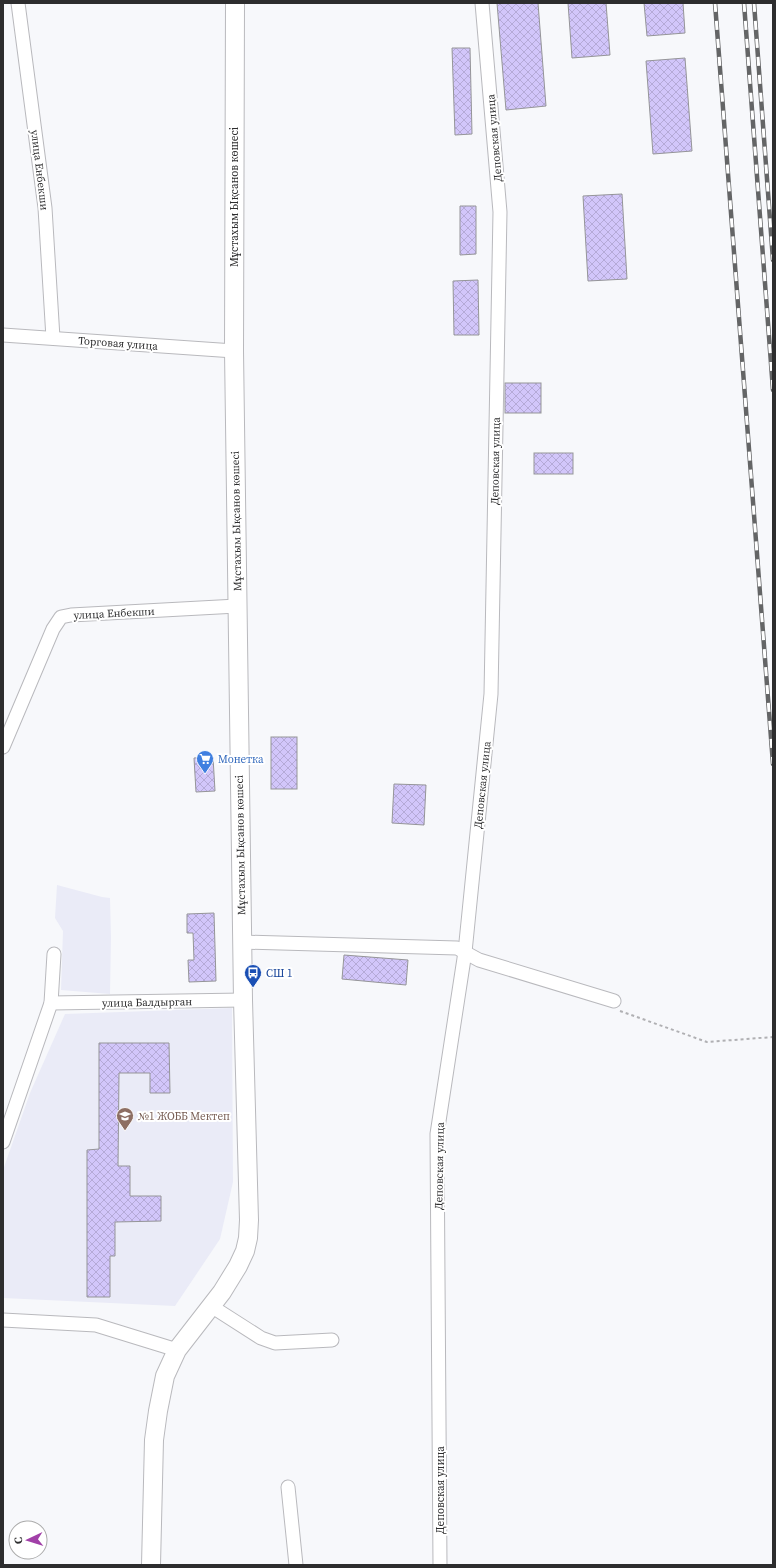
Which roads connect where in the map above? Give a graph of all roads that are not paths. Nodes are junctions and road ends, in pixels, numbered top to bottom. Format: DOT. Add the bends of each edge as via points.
graph roads {
  1 [pos="18,3"];
  2 [pos="235,3"];
  3 [pos="482,3"];
  4 [pos="3,334"];
  5 [pos="53,338"];
  6 [pos="234,351"];
  7 [pos="237,606"];
  8 [pos="3,747"];
  9 [pos="242,942"];
  10 [pos="465,952"];
  11 [pos="54,954"];
  12 [pos="243,1000"];
  13 [pos="612,1000"];
  14 [pos="51,1004"];
  15 [pos="3,1142"];
  16 [pos="211,1306"];
  17 [pos="3,1320"];
  18 [pos="332,1340"];
  19 [pos="177,1350"];
  20 [pos="288,1487"];
  21 [pos="151,1565"];
  22 [pos="296,1565"];
  23 [pos="440,1565"];
  1 -- 5 [label="street, улица Енбекши" via="45,208"];
  2 -- 6 [label="main road, Мұстахым Ықсанов көшесі"];
  3 -- 10 [label="street, Деповская улица" via="500,212 491,694"];
  4 -- 5 [label="street, Торговая улица"];
  5 -- 6 [label="street, Торговая улица"];
  6 -- 7 [label="main road, Мұстахым Ықсанов көшесі"];
  7 -- 8 [label="street, улица Енбекши" via="61,617 53,629"];
  7 -- 9 [label="main road, Мұстахым Ықсанов көшесі"];
  9 -- 10 [label="street" via="452,947"];
  9 -- 12 [label="main road, Мұстахым Ықсанов көшесі"];
  10 -- 13 [label="street" via="479,960"];
  10 -- 23 [label="street, Деповская улица" via="437,1134"];
  11 -- 14 [label="street"];
  12 -- 14 [label="street, улица Балдырган"];
  12 -- 16 [label="main road, Мұстахым Ықсанов көшесі" via="248,1238 238,1266"];
  14 -- 15 [label="street"];
  16 -- 18 [label="street" via="260,1338 275,1343"];
  16 -- 19 [label="main road, Мұстахым Ықсанов көшесі"];
  17 -- 19 [label="street" via="96,1325"];
  19 -- 21 [label="main road, Мұстахым Ықсанов көшесі" via="165,1376 154,1440"];
  20 -- 22 [label="street"];
}
